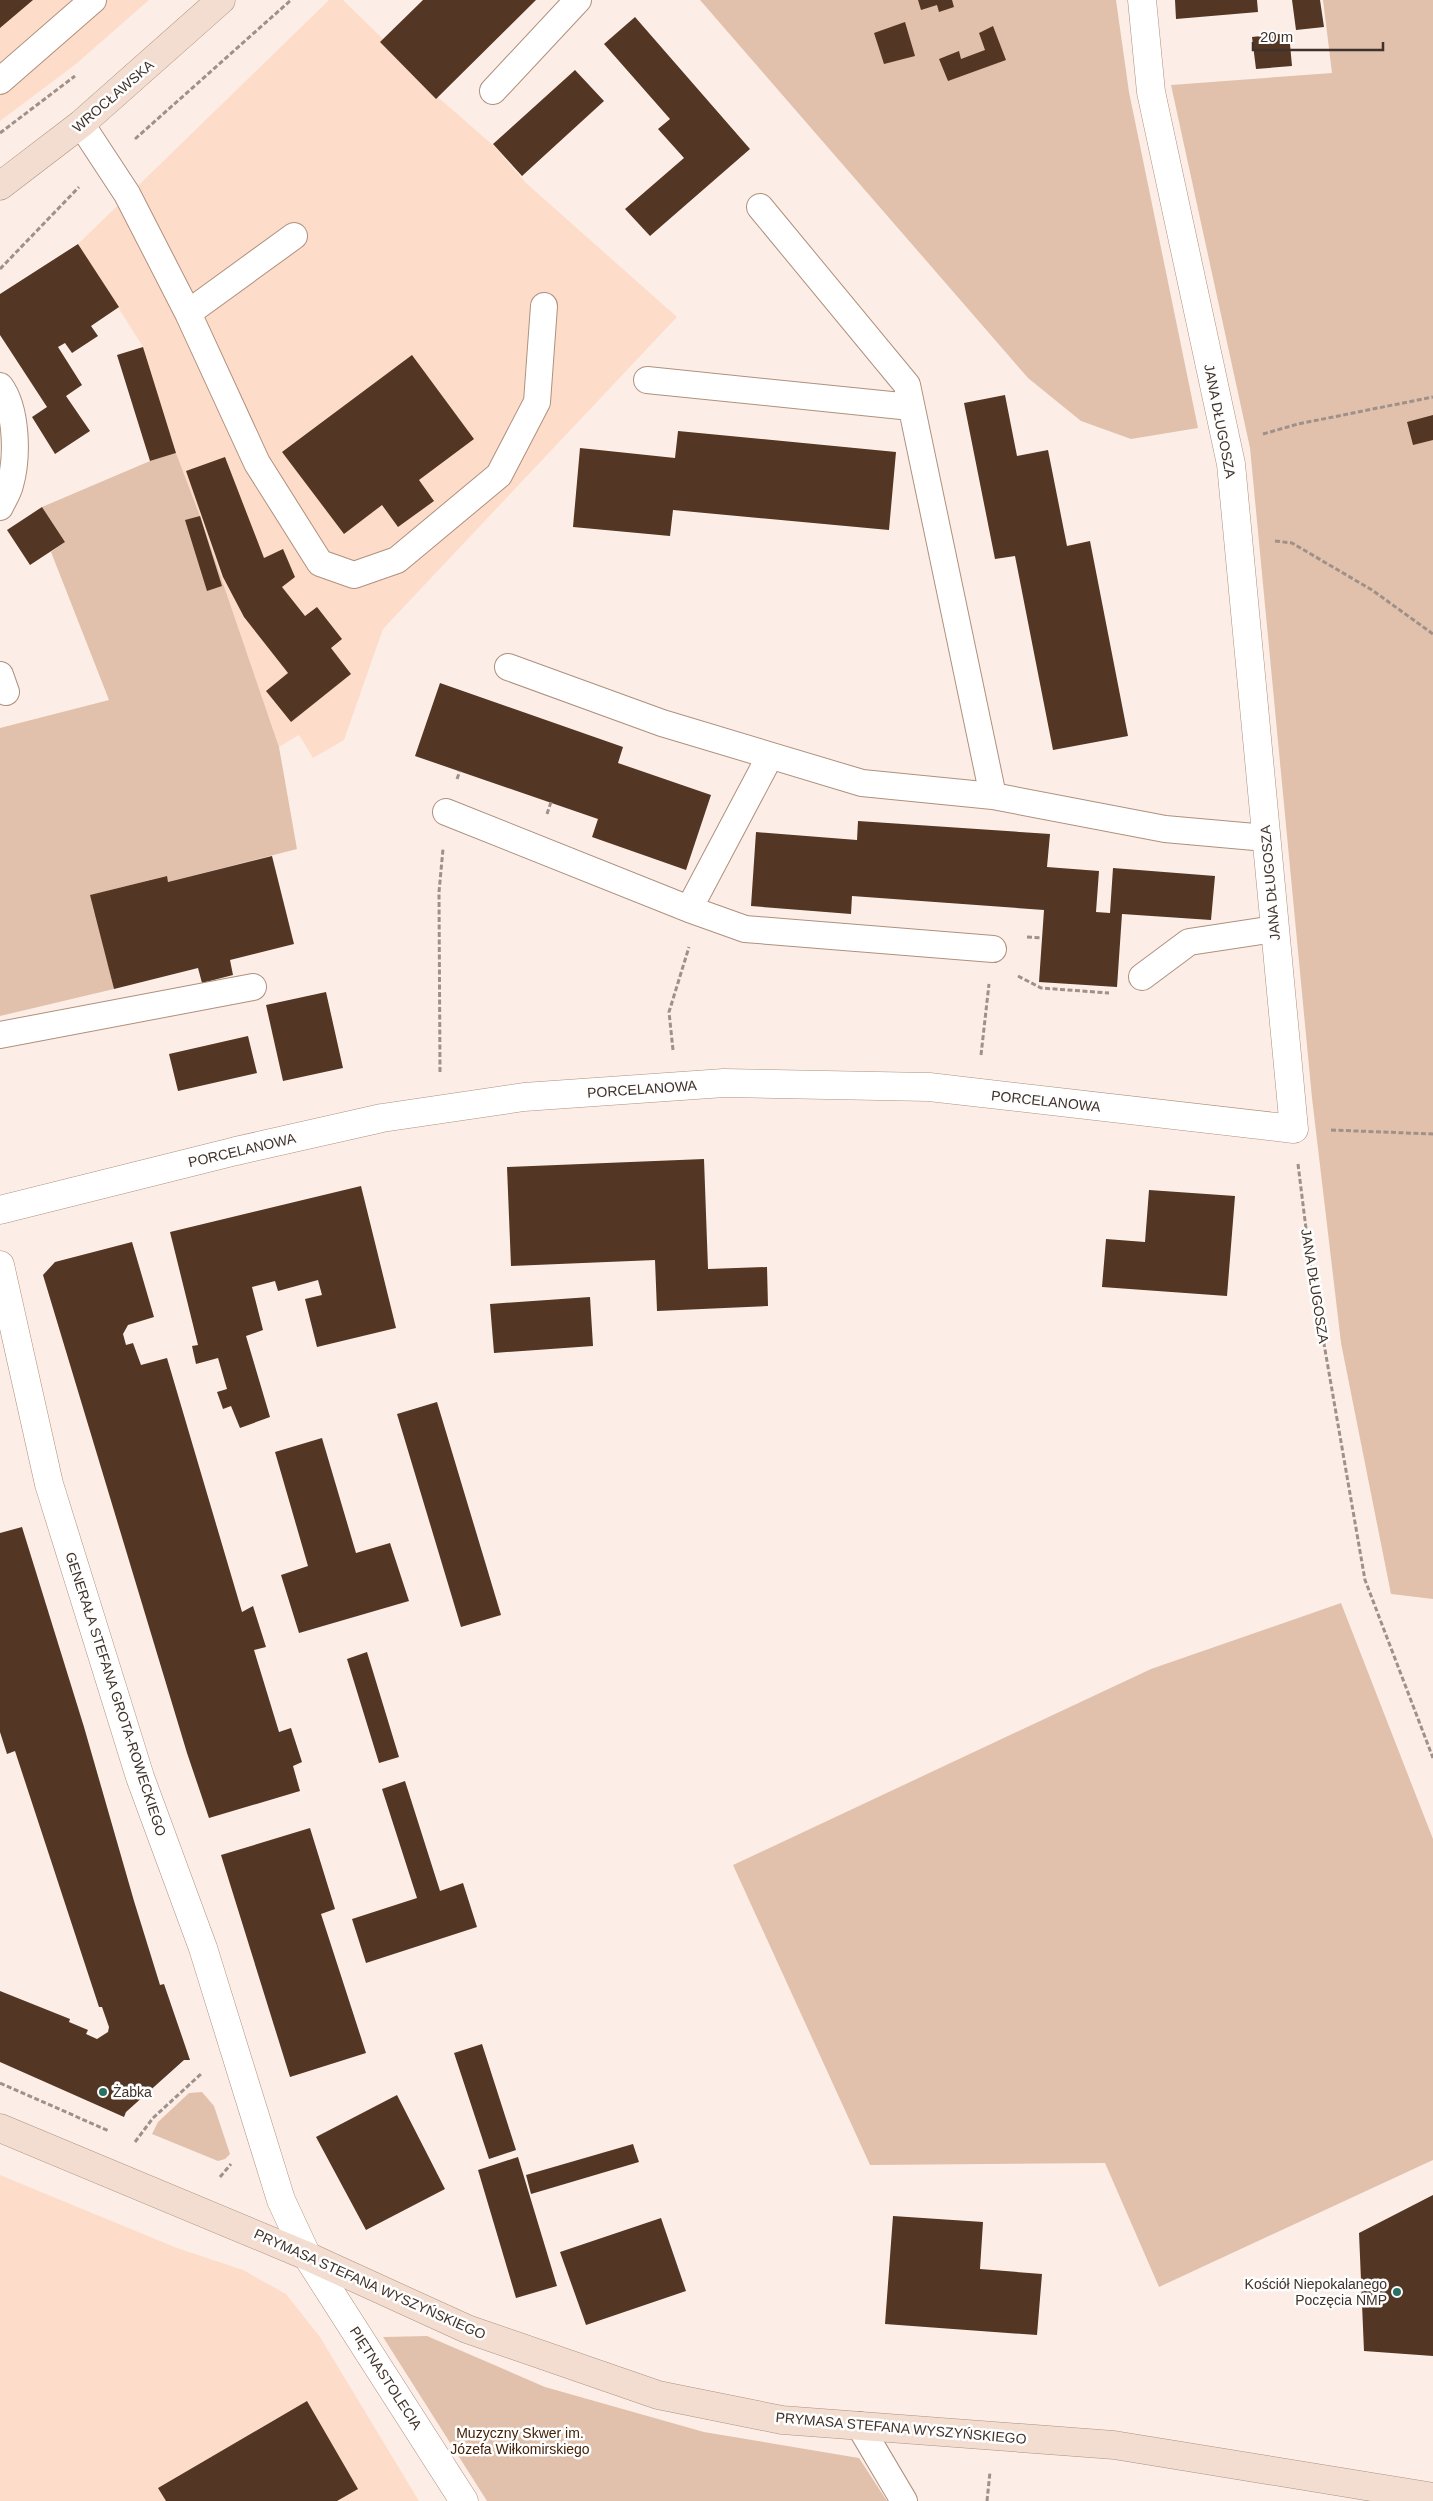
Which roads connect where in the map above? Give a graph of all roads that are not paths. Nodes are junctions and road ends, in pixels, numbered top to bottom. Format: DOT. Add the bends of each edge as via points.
graph roads {
  1 [pos="93,0"];
  2 [pos="221,0"];
  3 [pos="578,0"];
  4 [pos="1142,0"];
  5 [pos="0,81"];
  6 [pos="493,90"];
  7 [pos="81,124"];
  8 [pos="0,186"];
  9 [pos="760,208"];
  10 [pos="294,236"];
  11 [pos="544,306"];
  12 [pos="188,312"];
  13 [pos="647,380"];
  14 [pos="0,386"];
  15 [pos="911,407"];
  16 [pos="0,507"];
  17 [pos="508,667"];
  18 [pos="770,756"];
  19 [pos="993,796"];
  20 [pos="446,812"];
  21 [pos="1266,838"];
  22 [pos="694,911"];
  23 [pos="1275,929"];
  24 [pos="992,955"];
  25 [pos="1142,977"];
  26 [pos="253,987"];
  27 [pos="0,1035"];
  28 [pos="1294,1128"];
  29 [pos="0,1210"];
  30 [pos="0,1266"];
  31 [pos="0,2128"];
  32 [pos="307,2256"];
  33 [pos="859,2425"];
  34 [pos="1433,2498"];
  35 [pos="464,2501"];
  36 [pos="904,2501"];
  1 -- 5 [label="lane"];
  2 -- 7 [label="street, WROCŁAWSKA"];
  3 -- 6 [label="lane"];
  4 -- 21 [label="street, JANA DŁUGOSZA" via="1151,92 1231,464"];
  7 -- 8 [label="street, WROCŁAWSKA"];
  7 -- 12 [label="lane" via="127,194"];
  9 -- 15 [label="lane" via="907,385"];
  10 -- 12 [label="lane"];
  11 -- 12 [label="lane" via="537,402 499,475 397,560 354,575 320,562 256,463"];
  13 -- 15 [label="lane"];
  14 -- 16 [label="lane" via="6,394 16,442 10,486"];
  15 -- 19 [label="lane"];
  17 -- 18 [label="lane" via="662,723"];
  18 -- 19 [label="lane" via="862,783"];
  18 -- 22 [label="lane"];
  19 -- 21 [label="lane" via="1164,829"];
  20 -- 22 [label="lane"];
  21 -- 23 [label="street, JANA DŁUGOSZA"];
  22 -- 24 [label="lane" via="745,929"];
  23 -- 25 [label="lane" via="1189,942"];
  23 -- 28 [label="street, JANA DŁUGOSZA"];
  26 -- 27 [label="lane"];
  28 -- 29 [label="street, PORCELANOWA" via="929,1088 724,1082 524,1097 382,1118"];
  30 -- 32 [label="street, GENERAŁA STEFANA GROTA-ROWECKIEGO" via="54,1503 140,1777 203,1948 281,2200"];
  31 -- 32 [label="street, PRYMASA STEFANA WYSZYŃSKIEGO"];
  32 -- 33 [label="street, PRYMASA STEFANA WYSZYŃSKIEGO" via="467,2329 658,2395 782,2420"];
  32 -- 35 [label="street, PIĘTNASTOLECIA"];
  33 -- 34 [label="street, PRYMASA STEFANA WYSZYŃSKIEGO" via="1114,2445"];
  33 -- 36 [label="lane"];
}
